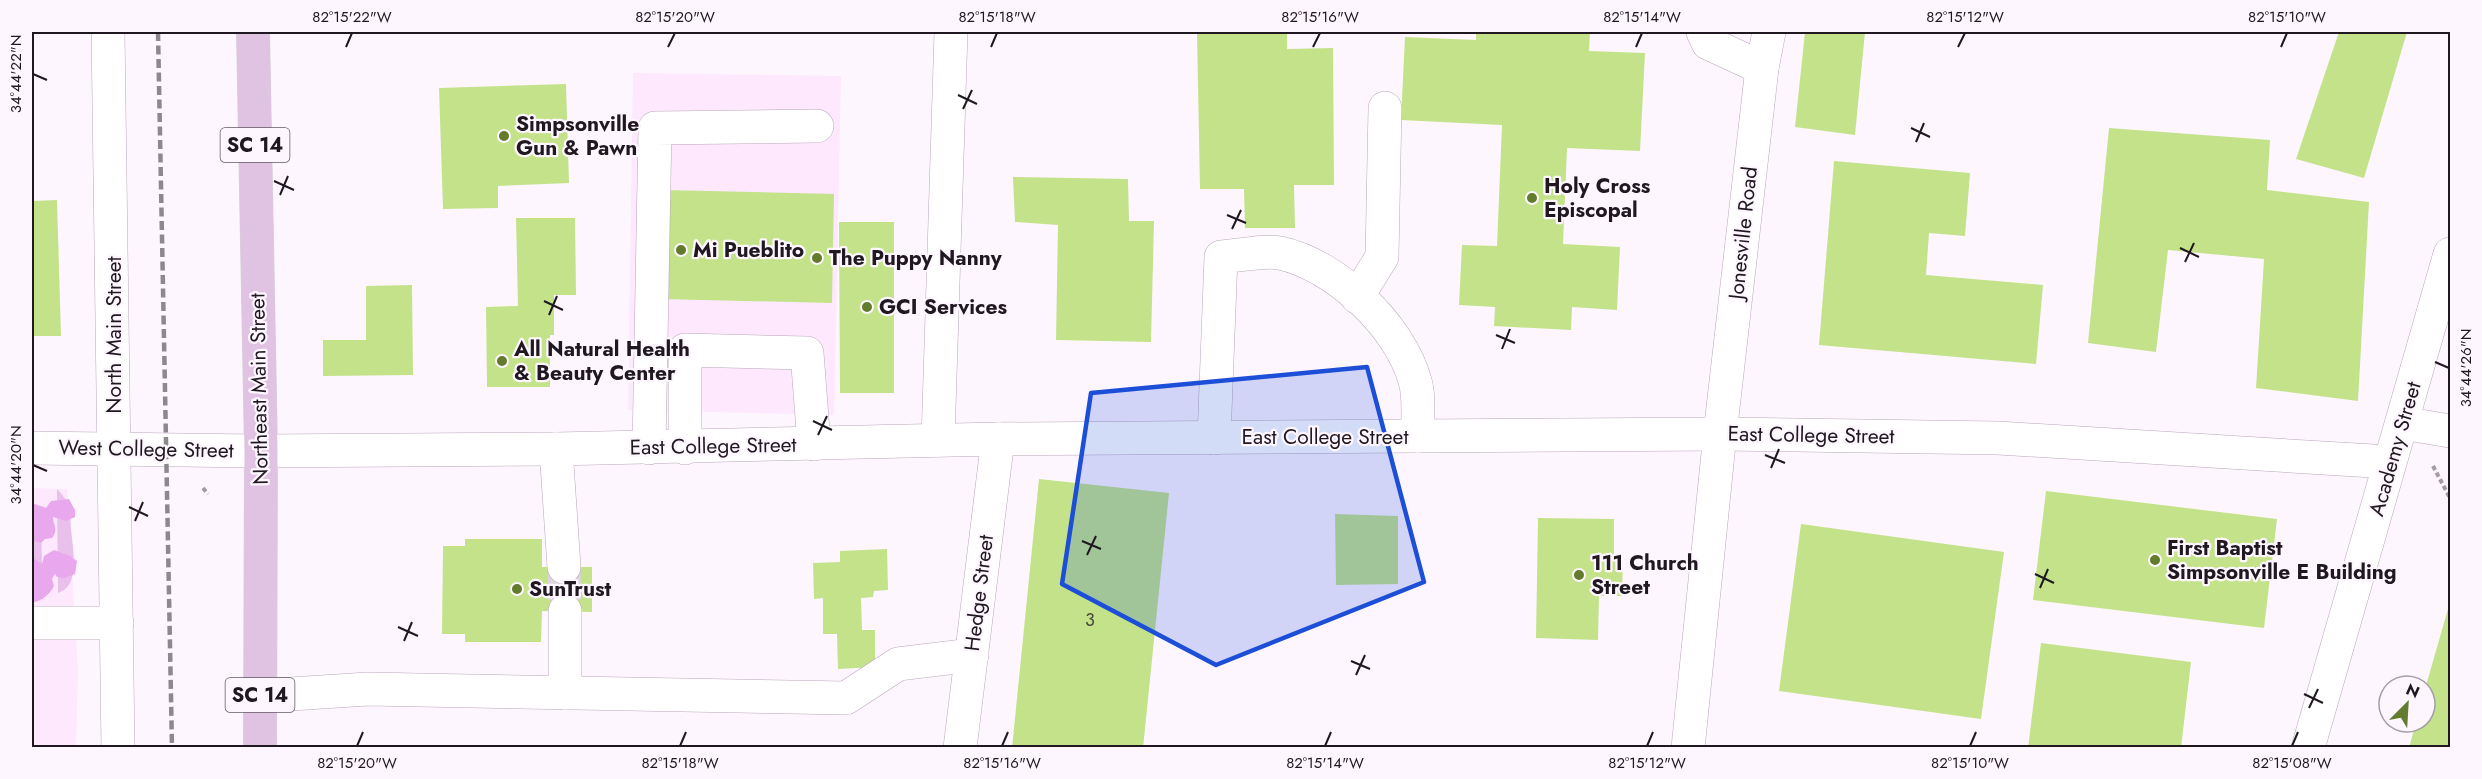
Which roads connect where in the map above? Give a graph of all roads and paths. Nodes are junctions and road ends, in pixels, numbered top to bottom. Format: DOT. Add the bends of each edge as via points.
graph roads {
  1 [pos="108,32"];
  2 [pos="253,32"];
  3 [pos="951,32"];
  4 [pos="1703,32"];
  5 [pos="1769,32"];
  6 [pos="1762,68"];
  7 [pos="1385,108"];
  8 [pos="816,126"];
  9 [pos="2451,254"];
  10 [pos="1357,297"];
  11 [pos="2402,423"];
  12 [pos="2451,430"];
  13 [pos="1720,434"];
  14 [pos="1418,436"];
  15 [pos="1215,438"];
  16 [pos="998,439"];
  17 [pos="938,440"];
  18 [pos="814,444"];
  19 [pos="32,448"];
  20 [pos="648,448"];
  21 [pos="685,448"];
  22 [pos="115,449"];
  23 [pos="556,449"];
  24 [pos="261,451"];
  25 [pos="2389,464"];
  26 [pos="2433,466"];
  27 [pos="2451,498"];
  28 [pos="564,567"];
  29 [pos="565,612"];
  30 [pos="32,623"];
  31 [pos="117,623"];
  32 [pos="972,655"];
  33 [pos="565,693"];
  34 [pos="260,696"];
  35 [pos="118,747"];
  36 [pos="260,747"];
  37 [pos="960,747"];
  38 [pos="1688,747"];
  39 [pos="2308,747"];
  1 -- 22 [label="street, North Main Street"];
  2 -- 24 [label="main road, Northeast Main Street / SC 14"];
  3 -- 17 [label="street"];
  4 -- 6 [label="street" via="1708,43"];
  5 -- 6 [label="street, Jonesville Road"];
  6 -- 13 [label="street, Jonesville Road"];
  7 -- 10 [label="street" via="1382,257"];
  8 -- 20 [label="street" via="655,128"];
  9 -- 11 [label="street, Academy Street"];
  10 -- 14 [label="street" via="1375,310 1402,346 1416,383"];
  10 -- 15 [label="street" via="1321,269 1279,253 1221,257"];
  11 -- 12 [label="street"];
  11 -- 25 [label="street, Academy Street"];
  13 -- 14 [label="street, East College Street"];
  13 -- 25 [label="street, East College Street" via="1998,438"];
  13 -- 38 [label="street, Jonesville Road"];
  14 -- 15 [label="street, East College Street"];
  15 -- 16 [label="street, East College Street"];
  16 -- 17 [label="street, East College Street"];
  16 -- 32 [label="street, Hedge Street"];
  17 -- 18 [label="street, East College Street"];
  18 -- 21 [label="street, East College Street"];
  18 -- 21 [label="street" via="807,353 685,350"];
  19 -- 22 [label="street, West College Street"];
  20 -- 21 [label="street, East College Street"];
  20 -- 23 [label="street, East College Street"];
  22 -- 24 [label="street, West College Street"];
  22 -- 31 [label="street, North Main Street"];
  23 -- 24 [label="street, East College Street"];
  23 -- 28 [label="street"];
  24 -- 34 [label="main road, Northeast Main Street / SC 14"];
  25 -- 39 [label="street, Academy Street"];
  26 -- 27 [label="path"];
  29 -- 33 [label="street"];
  30 -- 31 [label="street"];
  31 -- 35 [label="street, North Main Street"];
  32 -- 33 [label="street" via="898,664 846,698"];
  32 -- 37 [label="street, Hedge Street"];
  33 -- 34 [label="street" via="368,689"];
  34 -- 36 [label="main road, Northeast Main Street / SC 14"];
}
